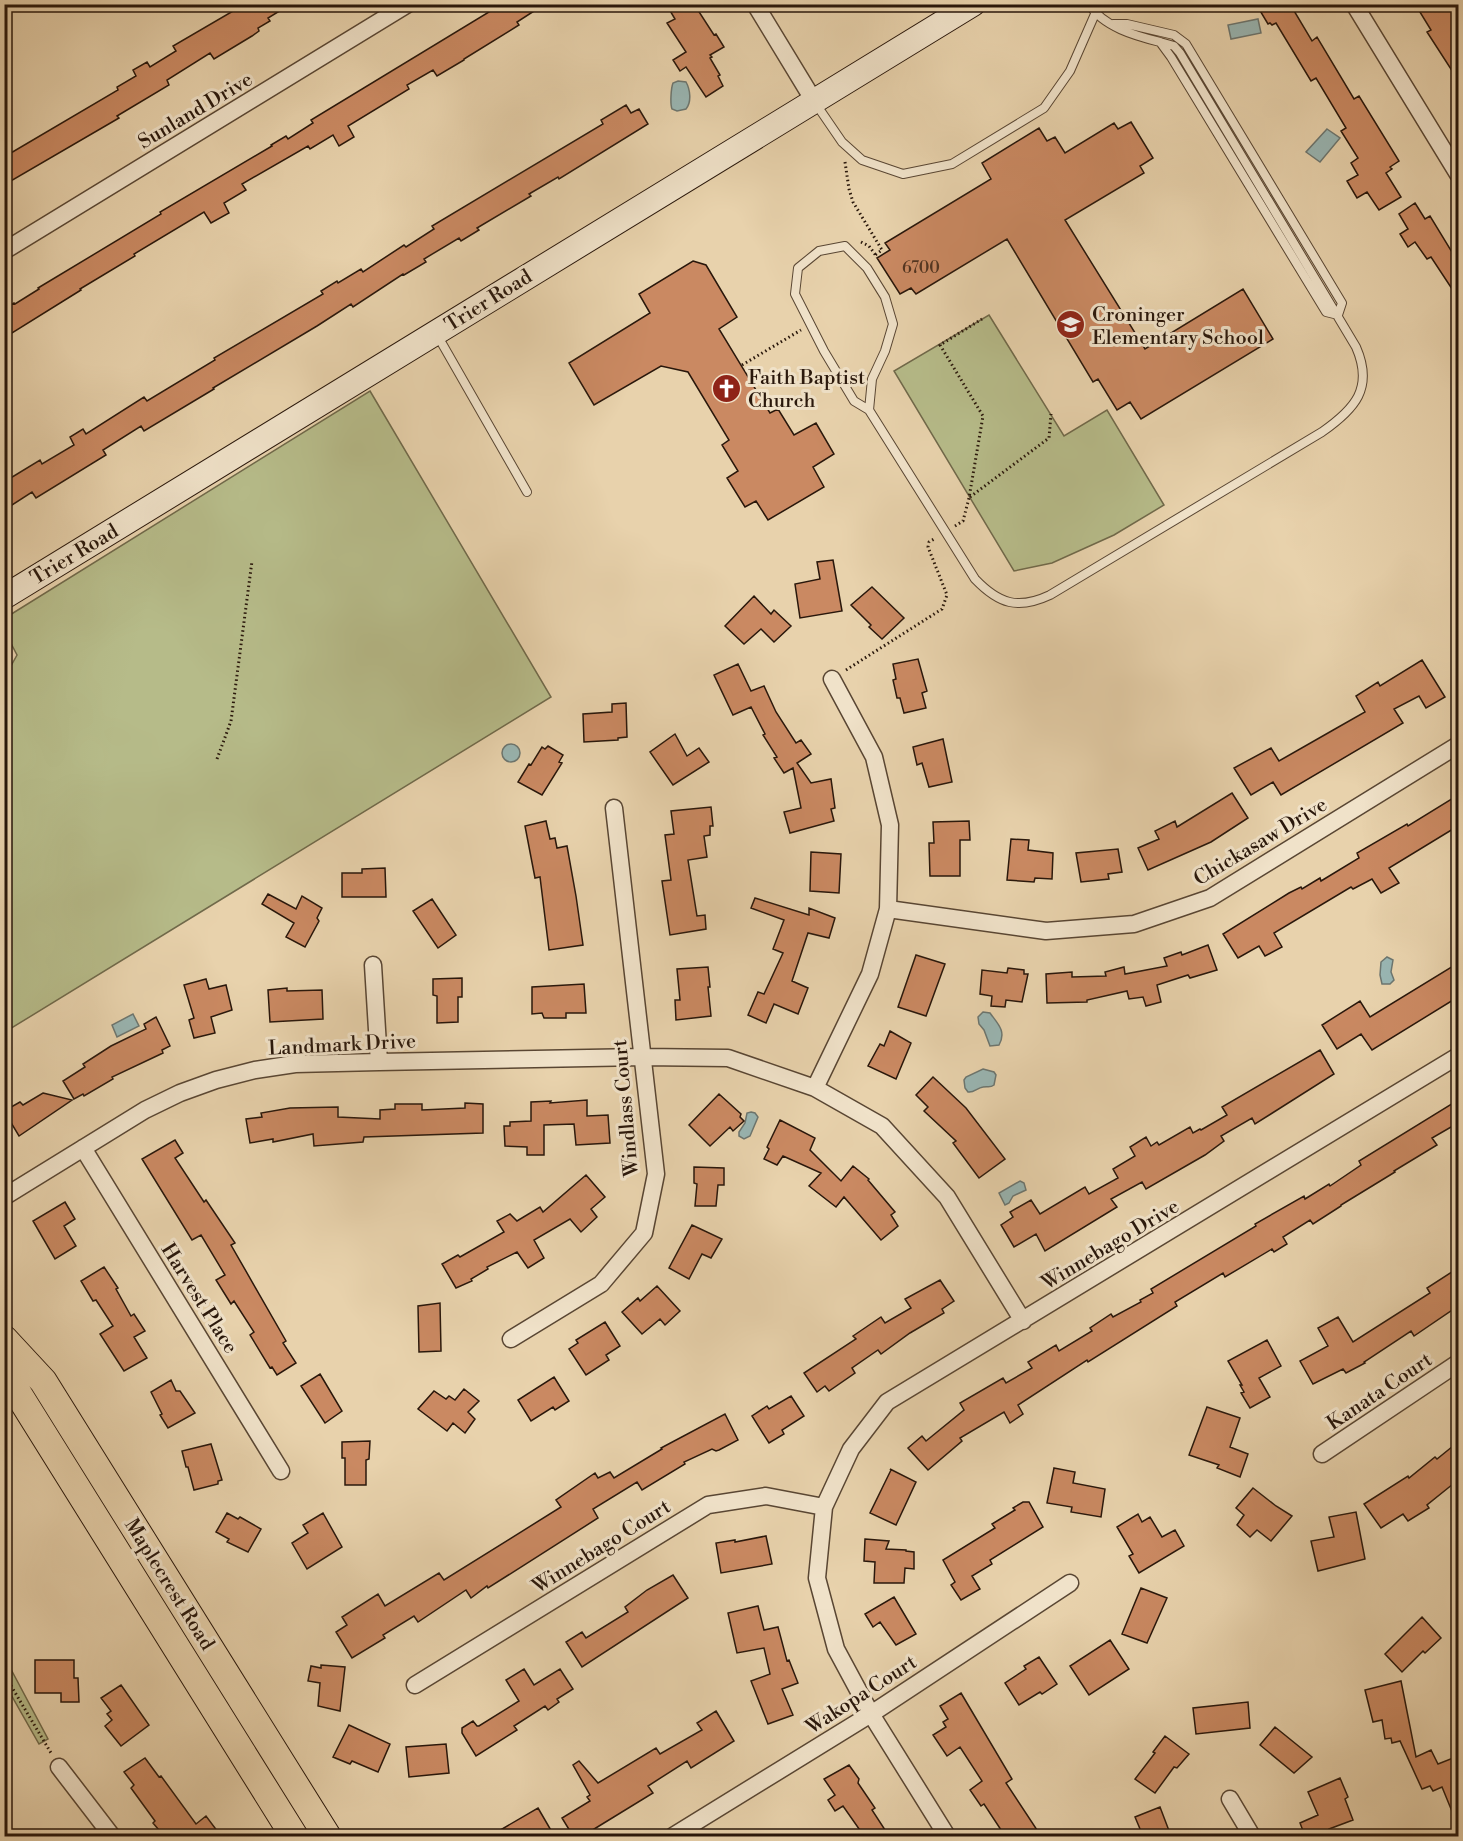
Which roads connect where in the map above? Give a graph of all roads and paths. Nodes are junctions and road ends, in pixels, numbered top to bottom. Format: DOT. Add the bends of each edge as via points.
graph roads {
  1 [pos="408,4"];
  2 [pos="755,4"];
  3 [pos="973,4"];
  4 [pos="1089,4"];
  5 [pos="1354,4"];
  6 [pos="1095,15"];
  7 [pos="1113,24"];
  8 [pos="814,101"];
  9 [pos="843,142"];
  10 [pos="1458,174"];
  11 [pos="4,251"];
  12 [pos="875,255"];
  13 [pos="1338,315"];
  14 [pos="982,319"];
  15 [pos="436,333"];
  16 [pos="869,410"];
  17 [pos="1051,414"];
  18 [pos="527,492"];
  19 [pos="969,498"];
  20 [pos="945,532"];
  21 [pos="252,561"];
  22 [pos="4,597"];
  23 [pos="832,679"];
  24 [pos="1458,745"];
  25 [pos="217,759"];
  26 [pos="614,808"];
  27 [pos="888,909"];
  28 [pos="374,965"];
  29 [pos="1458,1056"];
  30 [pos="642,1057"];
  31 [pos="380,1062"];
  32 [pos="815,1088"];
  33 [pos="83,1148"];
  34 [pos="4,1197"];
  35 [pos="1023,1321"];
  36 [pos="4,1339"];
  37 [pos="511,1339"];
  38 [pos="4,1359"];
  39 [pos="1458,1363"];
  40 [pos="1322,1454"];
  41 [pos="281,1471"];
  42 [pos="824,1507"];
  43 [pos="1070,1583"];
  44 [pos="4,1674"];
  45 [pos="415,1684"];
  46 [pos="871,1714"];
  47 [pos="59,1767"];
  48 [pos="1230,1799"];
  49 [pos="112,1836"];
  50 [pos="294,1836"];
  51 [pos="327,1836"];
  52 [pos="673,1836"];
  53 [pos="947,1836"];
  54 [pos="1252,1836"];
  1 -- 11 [label="street, Sunland Drive"];
  2 -- 8 [label="street"];
  3 -- 8 [label="street, Trier Road"];
  4 -- 6 [label="lane"];
  5 -- 10 [label="street"];
  6 -- 7 [label="lane"];
  6 -- 9 [label="lane" via="1070,71 1044,108 952,164 903,174 862,160"];
  7 -- 13 [label="lane" via="1133,35 1160,42 1326,312"];
  7 -- 13 [label="lane" via="1174,35 1186,44 1342,303"];
  8 -- 9 [label="lane"];
  8 -- 15 [label="street, Trier Road"];
  9 -- 12 [label="path" via="853,202 882,250"];
  13 -- 20 [label="lane" via="1361,358 1364,375 1362,389 1344,416 1050,595 1014,603 988,593"];
  14 -- 19 [label="path" via="940,345 983,416"];
  15 -- 18 [label="lane"];
  15 -- 22 [label="street, Trier Road"];
  16 -- 16 [label="lane" via="872,379 893,324 885,297 867,268 845,246 819,251 798,268 795,294 854,401"];
  16 -- 20 [label="lane"];
  17 -- 19 [label="path" via="1049,438"];
  19 -- 20 [label="path" via="963,521"];
  20 -- 23 [label="path" via="929,542 928,547 947,595 942,609"];
  21 -- 25 [label="path" via="231,721"];
  23 -- 27 [label="street" via="874,757 890,825"];
  24 -- 27 [label="street, Chickasaw Drive" via="1210,898 1134,924 1046,931"];
  26 -- 30 [label="street, Windlass Court"];
  27 -- 32 [label="street" via="870,975"];
  28 -- 31 [label="street"];
  29 -- 35 [label="street, Winnebago Drive"];
  30 -- 31 [label="street, Landmark Drive"];
  30 -- 32 [label="street, Landmark Drive" via="728,1058"];
  30 -- 37 [label="street, Windlass Court" via="656,1174 644,1233 601,1284"];
  31 -- 33 [label="street, Landmark Drive" via="295,1064 216,1080 145,1110"];
  32 -- 35 [label="street, Landmark Drive" via="882,1126 947,1197"];
  33 -- 34 [label="street, Landmark Drive"];
  33 -- 41 [label="street, Harvest Place"];
  35 -- 42 [label="street, Winnebago Drive" via="887,1402 851,1449"];
  36 -- 51 [label="main road, Maplecrest Road" via="44,1381"];
  38 -- 50 [label="main road, Maplecrest Road" via="17,1392"];
  39 -- 40 [label="street, Kanata Court"];
  42 -- 45 [label="street, Winnebago Court" via="766,1496 708,1505"];
  42 -- 46 [label="street, Winnebago Drive" via="817,1578 836,1648"];
  43 -- 46 [label="street, Wakopa Court"];
  44 -- 47 [label="path"];
  46 -- 52 [label="street, Wakopa Court"];
  46 -- 53 [label="street, Winnebago Drive"];
  47 -- 49 [label="street"];
  48 -- 54 [label="street"];
}
